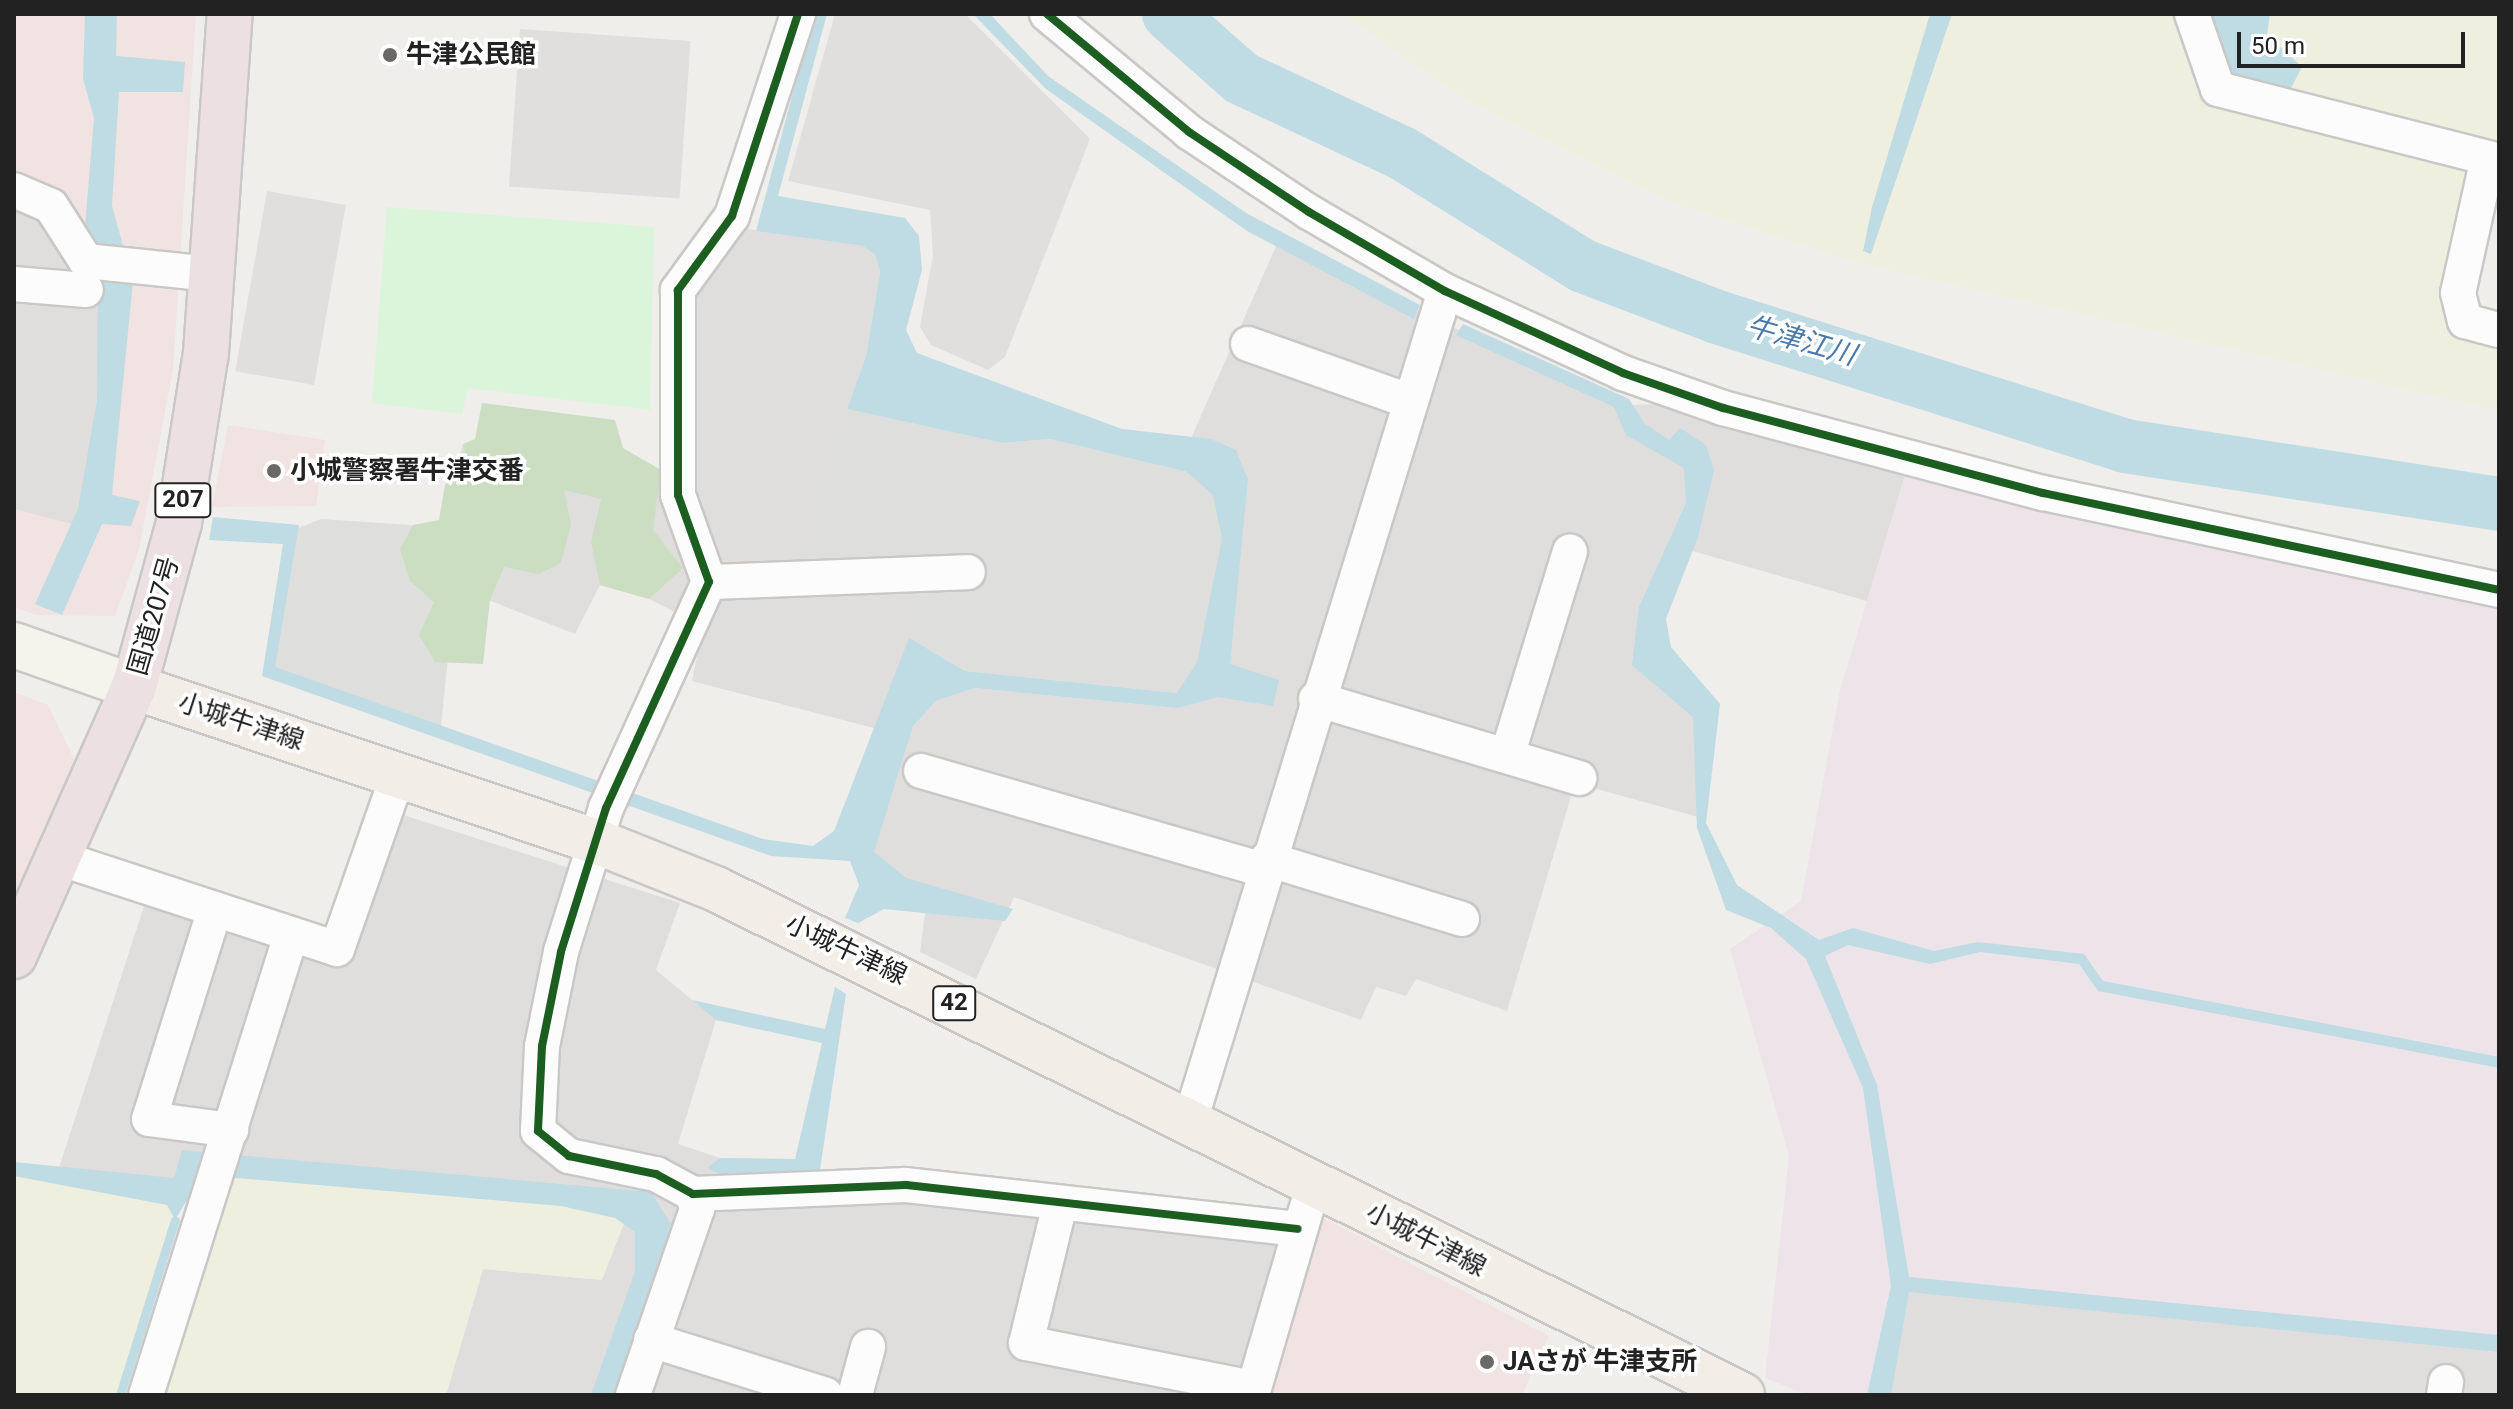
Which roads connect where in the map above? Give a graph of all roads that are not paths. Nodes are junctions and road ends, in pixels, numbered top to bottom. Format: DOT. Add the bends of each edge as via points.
graph roads {
  1 [pos="230,14"];
  2 [pos="798,14"];
  3 [pos="1047,14"];
  4 [pos="2192,14"];
  5 [pos="14,190"];
  6 [pos="212,274"];
  7 [pos="86,275"];
  8 [pos="14,284"];
  9 [pos="1438,313"];
  10 [pos="2499,330"];
  11 [pos="1248,344"];
  12 [pos="1409,401"];
  13 [pos="1570,551"];
  14 [pos="968,572"];
  15 [pos="709,582"];
  16 [pos="2499,590"];
  17 [pos="14,645"];
  18 [pos="134,687"];
  19 [pos="1316,699"];
  20 [pos="1507,756"];
  21 [pos="921,771"];
  22 [pos="398,775"];
  23 [pos="1579,778"];
  24 [pos="608,809"];
  25 [pos="62,859"];
  26 [pos="1266,864"];
  27 [pos="215,909"];
  28 [pos="1462,919"];
  29 [pos="19,934"];
  30 [pos="291,934"];
  31 [pos="1190,1121"];
  32 [pos="229,1138"];
  33 [pos="1317,1185"];
  34 [pos="693,1194"];
  35 [pos="1060,1204"];
  36 [pos="1298,1229"];
  37 [pos="651,1340"];
  38 [pos="868,1347"];
  39 [pos="1253,1392"];
  40 [pos="146,1395"];
  41 [pos="633,1395"];
  42 [pos="826,1395"];
  43 [pos="855,1395"];
  44 [pos="1742,1395"];
  1 -- 6 [label="highway, 国道207号 / 207"];
  2 -- 15 [label="street" via="732,216 678,290 678,495"];
  3 -- 9 [label="street" via="1189,132"];
  4 -- 10 [label="street" via="2218,89 2488,158 2458,293 2465,321"];
  5 -- 7 [label="street" via="51,206"];
  6 -- 7 [label="street" via="133,265"];
  6 -- 18 [label="highway, 国道207号 / 207" via="179,523"];
  7 -- 8 [label="street"];
  9 -- 12 [label="street"];
  9 -- 16 [label="street" via="1723,408 2043,493"];
  11 -- 12 [label="street"];
  12 -- 19 [label="street"];
  13 -- 20 [label="street"];
  14 -- 15 [label="street"];
  15 -- 24 [label="street"];
  17 -- 18 [label="main road"];
  18 -- 22 [label="main road, 小城牛津線 / 42"];
  18 -- 25 [label="highway, 国道207号 / 207"];
  19 -- 20 [label="street"];
  19 -- 26 [label="street"];
  20 -- 23 [label="street"];
  21 -- 26 [label="street"];
  22 -- 24 [label="main road, 小城牛津線 / 42"];
  22 -- 30 [label="street" via="337,949"];
  24 -- 31 [label="main road, 小城牛津線 / 42" via="861,956"];
  24 -- 34 [label="street" via="561,952 542,1046 538,1131 569,1156 656,1174"];
  25 -- 27 [label="street"];
  25 -- 29 [label="highway, 国道207号 / 207"];
  26 -- 28 [label="street"];
  26 -- 31 [label="street"];
  27 -- 30 [label="street"];
  27 -- 32 [label="street" via="149,1119"];
  30 -- 32 [label="street"];
  31 -- 33 [label="main road, 小城牛津線 / 42"];
  32 -- 40 [label="street"];
  33 -- 36 [label="street"];
  33 -- 44 [label="main road, 小城牛津線 / 42"];
  34 -- 35 [label="street" via="906,1185"];
  34 -- 37 [label="street" via="697,1209"];
  35 -- 36 [label="street"];
  35 -- 39 [label="street" via="1026,1343"];
  36 -- 39 [label="street"];
  37 -- 41 [label="street"];
  37 -- 42 [label="street"];
  38 -- 43 [label="street"];
}
